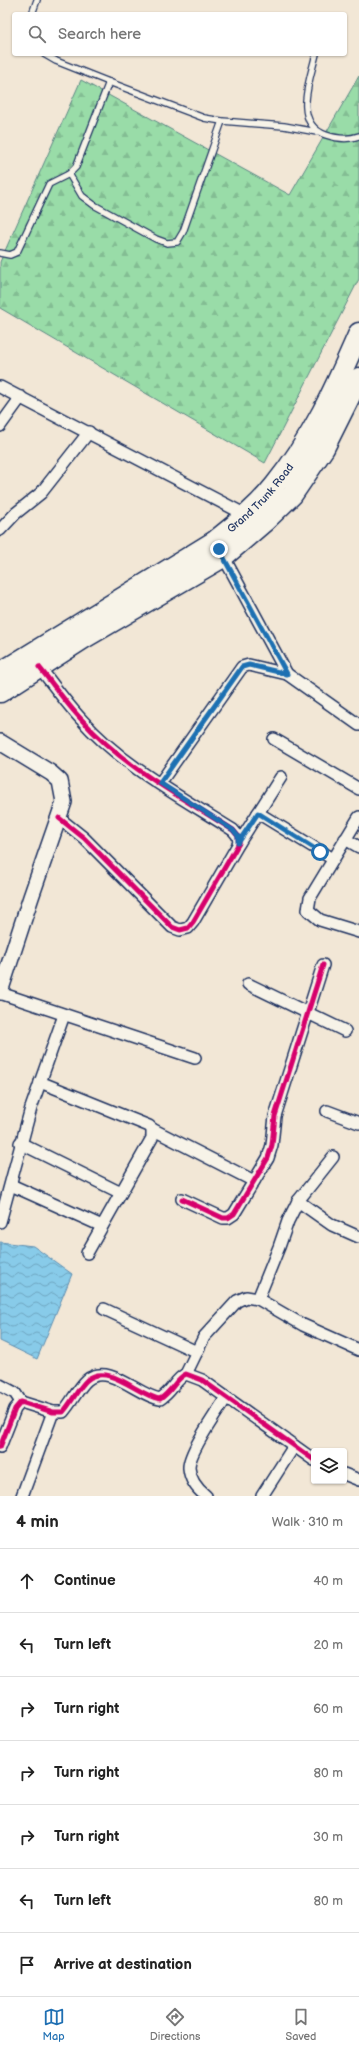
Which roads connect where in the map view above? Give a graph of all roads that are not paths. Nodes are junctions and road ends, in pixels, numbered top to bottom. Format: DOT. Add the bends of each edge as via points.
graph roads {
  1 [pos="37,0"];
  2 [pos="33,12"];
  3 [pos="47,56"];
  4 [pos="316,56"];
  5 [pos="109,82"];
  6 [pos="222,121"];
  7 [pos="317,132"];
  8 [pos="359,136"];
  9 [pos="69,174"];
  10 [pos="0,253"];
  11 [pos="359,333"];
  12 [pos="359,378"];
  13 [pos="0,387"];
  14 [pos="21,397"];
  15 [pos="0,426"];
  16 [pos="89,432"];
  17 [pos="246,515"];
  18 [pos="0,530"];
  19 [pos="219,549"];
  20 [pos="39,667"];
  21 [pos="0,673"];
  22 [pos="287,674"];
  23 [pos="0,692"];
  24 [pos="359,725"];
  25 [pos="274,739"];
  26 [pos="0,742"];
  27 [pos="281,777"];
  28 [pos="160,783"];
  29 [pos="359,789"];
  30 [pos="258,813"];
  31 [pos="359,817"];
  32 [pos="59,818"];
  33 [pos="346,839"];
  34 [pos="238,843"];
  35 [pos="359,847"];
  36 [pos="333,859"];
  37 [pos="359,932"];
  38 [pos="323,966"];
  39 [pos="248,984"];
  40 [pos="0,992"];
  41 [pos="307,1013"];
  42 [pos="64,1015"];
  43 [pos="345,1031"];
  44 [pos="195,1058"];
  45 [pos="40,1082"];
  46 [pos="327,1111"];
  47 [pos="359,1123"];
  48 [pos="152,1129"];
  49 [pos="20,1143"];
  50 [pos="333,1158"];
  51 [pos="254,1181"];
  52 [pos="11,1185"];
  53 [pos="121,1193"];
  54 [pos="182,1199"];
  55 [pos="298,1201"];
  56 [pos="0,1222"];
  57 [pos="102,1226"];
  58 [pos="359,1236"];
  59 [pos="87,1253"];
  60 [pos="258,1299"];
  61 [pos="104,1310"];
  62 [pos="359,1350"];
  63 [pos="197,1352"];
  64 [pos="186,1374"];
  65 [pos="0,1385"];
  66 [pos="226,1398"];
  67 [pos="21,1402"];
  68 [pos="53,1412"];
  69 [pos="294,1446"];
  70 [pos="0,1447"];
  71 [pos="311,1458"];
  72 [pos="347,1475"];
  73 [pos="359,1480"];
  74 [pos="201,1495"];
  75 [pos="22,1496"];
  76 [pos="262,1496"];
  1 -- 2 [label="lane"];
  3 -- 5 [label="lane"];
  4 -- 7 [label="lane" via="305,104 308,120"];
  5 -- 6 [label="lane" via="174,108"];
  5 -- 9 [label="lane" via="76,167"];
  6 -- 7 [label="lane" via="284,126"];
  6 -- 9 [label="lane" via="183,232 177,242 156,240 94,205 82,196"];
  7 -- 8 [label="lane" via="335,138 351,139"];
  9 -- 10 [label="lane" via="49,184 17,252 10,255"];
  11 -- 17 [label="highway, Grand Trunk Road" via="321,416 297,456 275,486"];
  12 -- 19 [label="highway, Grand Trunk Road" via="324,448 292,495"];
  13 -- 14 [label="street"];
  14 -- 15 [label="street"];
  14 -- 16 [label="street"];
  16 -- 17 [label="street"];
  16 -- 18 [label="street" via="42,493 16,512"];
  17 -- 19 [label="highway, Grand Trunk Road"];
  19 -- 20 [label="highway, Grand Trunk Road"];
  19 -- 21 [label="highway, Grand Trunk Road"];
  19 -- 22 [label="street"];
  20 -- 23 [label="highway, Grand Trunk Road"];
  20 -- 28 [label="street" via="82,720 138,769"];
  22 -- 24 [label="street"];
  22 -- 28 [label="street" via="249,665 242,667"];
  25 -- 29 [label="street"];
  26 -- 32 [label="street" via="60,781 64,802"];
  27 -- 30 [label="street"];
  28 -- 34 [label="street" via="233,830 238,836"];
  30 -- 34 [label="street"];
  30 -- 36 [label="street"];
  31 -- 33 [label="street"];
  32 -- 34 [label="street" via="84,838 172,927 180,930 188,928 193,922"];
  32 -- 40 [label="street"];
  33 -- 35 [label="street"];
  33 -- 36 [label="street"];
  36 -- 37 [label="street" via="310,898 308,910 320,920"];
  38 -- 41 [label="street"];
  39 -- 41 [label="street"];
  40 -- 42 [label="street"];
  41 -- 43 [label="street"];
  41 -- 51 [label="street" via="275,1116 268,1158"];
  42 -- 44 [label="street"];
  42 -- 45 [label="street"];
  45 -- 48 [label="street"];
  45 -- 49 [label="street"];
  46 -- 47 [label="street"];
  48 -- 51 [label="street"];
  48 -- 53 [label="street" via="152,1138"];
  49 -- 52 [label="street"];
  49 -- 53 [label="street"];
  50 -- 55 [label="street"];
  51 -- 54 [label="street" via="234,1214 228,1218"];
  52 -- 56 [label="street"];
  52 -- 57 [label="street"];
  53 -- 57 [label="street"];
  55 -- 58 [label="street" via="332,1225"];
  55 -- 60 [label="street"];
  57 -- 59 [label="street"];
  60 -- 62 [label="street" via="303,1324"];
  60 -- 63 [label="street" via="246,1297 237,1301 204,1337"];
  61 -- 63 [label="street"];
  63 -- 64 [label="street"];
  64 -- 66 [label="street" via="202,1380"];
  64 -- 68 [label="street" via="180,1377 169,1394 160,1399 152,1398 104,1374 96,1374 86,1381 63,1412"];
  65 -- 67 [label="street" via="14,1393"];
  66 -- 69 [label="street"];
  66 -- 74 [label="street" via="192,1454 189,1467 191,1479"];
  67 -- 68 [label="street"];
  67 -- 70 [label="street"];
  68 -- 75 [label="street"];
  69 -- 71 [label="street"];
  69 -- 76 [label="street"];
  72 -- 73 [label="street"];
}
